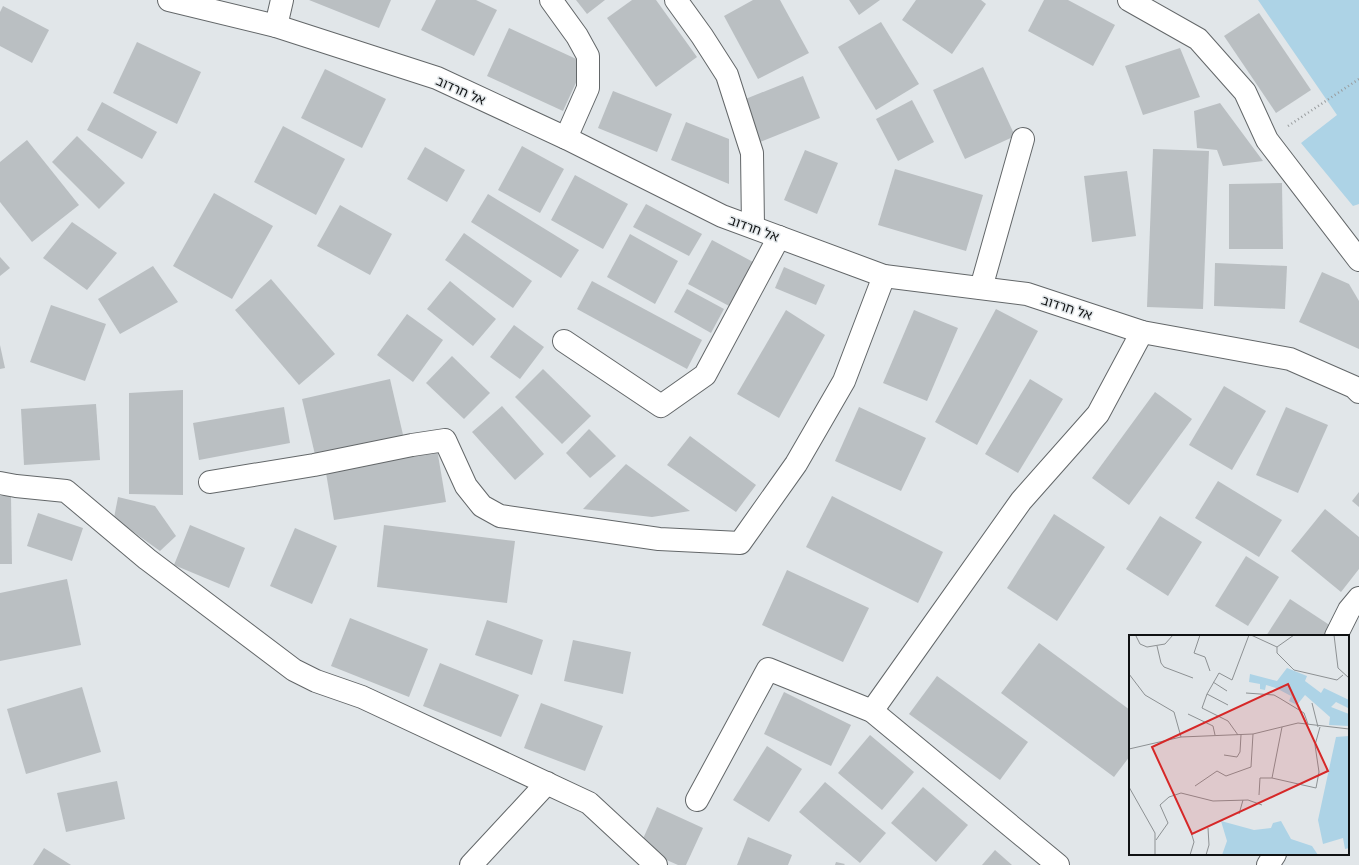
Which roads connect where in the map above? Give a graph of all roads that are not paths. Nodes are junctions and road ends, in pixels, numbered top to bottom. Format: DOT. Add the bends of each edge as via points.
graph roads {
  1 [pos="169,0"];
  2 [pos="282,0"];
  3 [pos="551,0"];
  4 [pos="676,0"];
  5 [pos="1129,0"];
  6 [pos="276,26"];
  7 [pos="566,138"];
  8 [pos="1023,139"];
  9 [pos="753,227"];
  10 [pos="779,237"];
  11 [pos="1359,260"];
  12 [pos="884,276"];
  13 [pos="981,288"];
  14 [pos="1142,332"];
  15 [pos="564,342"];
  16 [pos="1359,392"];
  17 [pos="210,482"];
  18 [pos="0,483"];
  19 [pos="1359,598"];
  20 [pos="1336,635"];
  21 [pos="872,710"];
  22 [pos="547,783"];
  23 [pos="697,800"];
  24 [pos="1274,855"];
  25 [pos="471,865"];
  26 [pos="656,865"];
  27 [pos="1058,865"];
  28 [pos="1268,865"];
  1 -- 6 [label="street, אל חרדוב"];
  2 -- 6 [label="street"];
  3 -- 7 [label="street" via="588,56 588,88"];
  4 -- 9 [label="street" via="702,36 729,82 752,153"];
  5 -- 11 [label="street" via="1198,39 1245,92 1267,140"];
  6 -- 7 [label="street, אל חרדוב" via="437,78"];
  7 -- 9 [label="street, אל חרדוב" via="722,216"];
  8 -- 13 [label="street"];
  9 -- 10 [label="street, אל חרדוב"];
  10 -- 12 [label="street, אל חרדוב"];
  10 -- 15 [label="street" via="705,375 662,406"];
  12 -- 13 [label="street, אל חרדוב"];
  12 -- 17 [label="street" via="844,381 796,464 740,543 659,539 500,516 482,506 466,486 445,440"];
  13 -- 14 [label="street, אל חרדוב" via="1027,294"];
  14 -- 16 [label="street, אל חרדוב" via="1290,359 1354,387"];
  14 -- 21 [label="street" via="1098,414 1021,502"];
  18 -- 22 [label="street" via="66,491 147,559 294,670 316,681 362,697"];
  19 -- 20 [label="street" via="1349,610"];
  21 -- 23 [label="street" via="768,669"];
  21 -- 27 [label="street"];
  22 -- 25 [label="street"];
  22 -- 26 [label="street" via="589,803"];
  24 -- 28 [label="street"];
}
